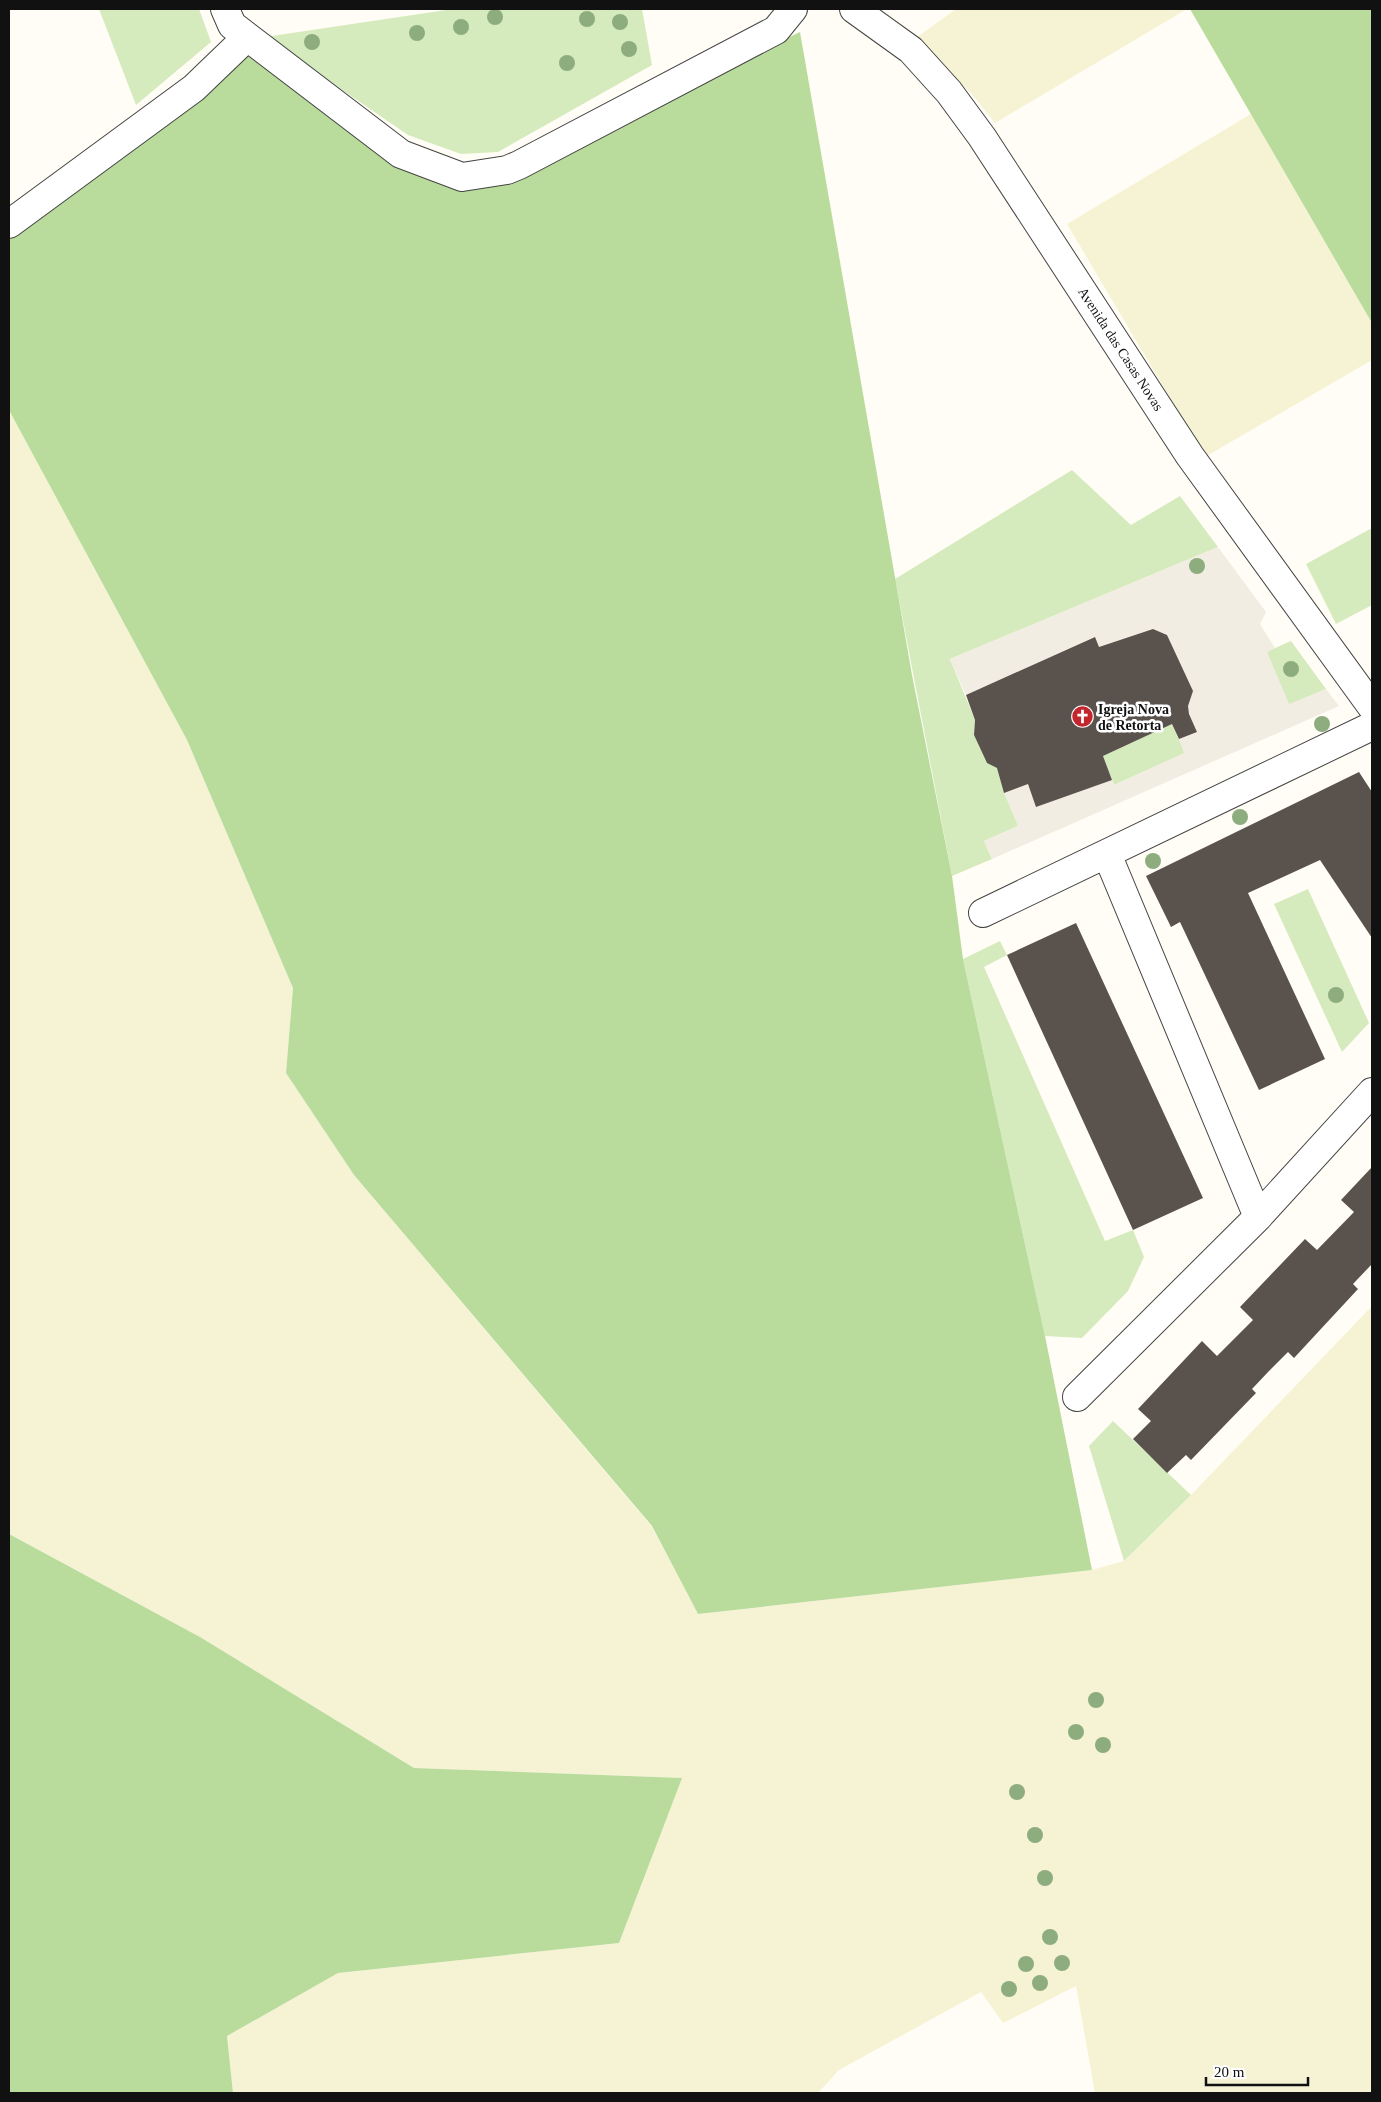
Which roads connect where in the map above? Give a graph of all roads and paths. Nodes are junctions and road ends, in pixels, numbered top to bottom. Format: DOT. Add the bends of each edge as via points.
graph roads {
  1 [pos="225,9"];
  2 [pos="793,9"];
  3 [pos="854,9"];
  4 [pos="247,37"];
  5 [pos="9,224"];
  6 [pos="1372,706"];
  7 [pos="1372,726"];
  8 [pos="1107,854"];
  9 [pos="983,913"];
  10 [pos="1372,1092"];
  11 [pos="1258,1217"];
  12 [pos="1077,1397"];
  1 -- 4 [label="street" via="232,25"];
  2 -- 4 [label="street" via="776,30 518,165 507,170 462,177 401,154"];
  3 -- 6 [label="street, Avenida das Casas Novas" via="911,50 949,92 982,137 1190,456"];
  4 -- 5 [label="street" via="194,88"];
  7 -- 8 [label="street"];
  8 -- 9 [label="street"];
  8 -- 11 [label="street"];
  10 -- 11 [label="street"];
  11 -- 12 [label="street"];
}
